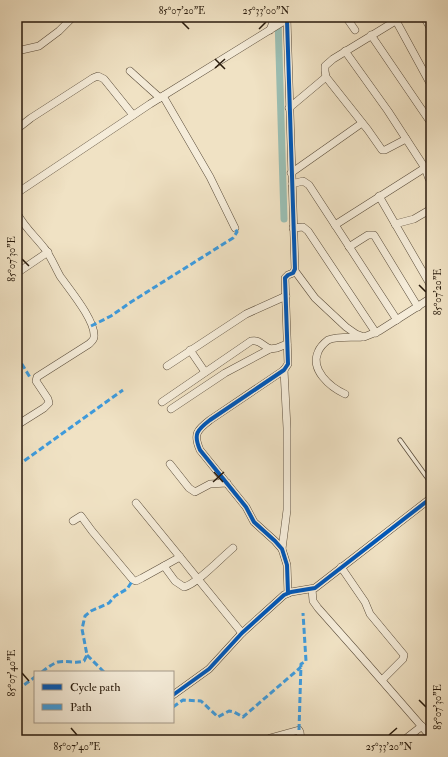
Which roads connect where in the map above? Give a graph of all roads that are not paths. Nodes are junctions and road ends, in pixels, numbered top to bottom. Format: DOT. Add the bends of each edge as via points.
graph roads {
  1 [pos="73,17"];
  2 [pos="276,17"];
  3 [pos="346,17"];
  4 [pos="424,17"];
  5 [pos="397,18"];
  6 [pos="287,19"];
  7 [pos="272,29"];
  8 [pos="355,30"];
  9 [pos="431,30"];
  10 [pos="371,35"];
  11 [pos="17,51"];
  12 [pos="345,52"];
  13 [pos="130,72"];
  14 [pos="326,78"];
  15 [pos="431,85"];
  16 [pos="162,97"];
  17 [pos="289,108"];
  18 [pos="134,115"];
  19 [pos="362,123"];
  20 [pos="431,123"];
  21 [pos="17,129"];
  22 [pos="406,139"];
  23 [pos="428,166"];
  24 [pos="291,173"];
  25 [pos="429,178"];
  26 [pos="292,184"];
  27 [pos="17,193"];
  28 [pos="379,196"];
  29 [pos="431,208"];
  30 [pos="17,213"];
  31 [pos="395,224"];
  32 [pos="335,225"];
  33 [pos="235,228"];
  34 [pos="293,228"];
  35 [pos="349,247"];
  36 [pos="48,252"];
  37 [pos="17,273"];
  38 [pos="291,273"];
  39 [pos="431,286"];
  40 [pos="286,296"];
  41 [pos="431,298"];
  42 [pos="418,307"];
  43 [pos="396,320"];
  44 [pos="376,333"];
  45 [pos="364,336"];
  46 [pos="287,344"];
  47 [pos="270,349"];
  48 [pos="190,350"];
  49 [pos="167,366"];
  50 [pos="284,370"];
  51 [pos="206,372"];
  52 [pos="345,394"];
  53 [pos="162,402"];
  54 [pos="171,409"];
  55 [pos="17,425"];
  56 [pos="400,440"];
  57 [pos="170,464"];
  58 [pos="227,483"];
  59 [pos="431,483"];
  60 [pos="431,498"];
  61 [pos="136,503"];
  62 [pos="73,520"];
  63 [pos="234,548"];
  64 [pos="282,549"];
  65 [pos="180,557"];
  66 [pos="164,566"];
  67 [pos="341,567"];
  68 [pos="198,579"];
  69 [pos="312,589"];
  70 [pos="288,593"];
  71 [pos="242,633"];
  72 [pos="382,680"];
  73 [pos="174,694"];
  74 [pos="422,726"];
  75 [pos="431,737"];
  76 [pos="267,740"];
  77 [pos="301,740"];
  78 [pos="404,740"];
  1 -- 11 [label="street" via="39,46"];
  2 -- 7 [label="street"];
  3 -- 8 [label="street"];
  4 -- 9 [label="street"];
  5 -- 10 [label="street"];
  5 -- 15 [label="street"];
  6 -- 7 [label="street"];
  6 -- 17 [label="street"];
  7 -- 16 [label="street"];
  10 -- 12 [label="street"];
  10 -- 20 [label="street"];
  12 -- 14 [label="street" via="325,66"];
  12 -- 22 [label="street"];
  13 -- 16 [label="street"];
  14 -- 17 [label="street"];
  14 -- 19 [label="street"];
  16 -- 18 [label="street"];
  16 -- 33 [label="street" via="210,177"];
  17 -- 24 [label="street"];
  18 -- 21 [label="street" via="104,79 98,76"];
  18 -- 27 [label="street"];
  19 -- 22 [label="street" via="382,150"];
  19 -- 24 [label="street"];
  22 -- 23 [label="street"];
  23 -- 25 [label="street"];
  23 -- 28 [label="street"];
  24 -- 26 [label="street"];
  26 -- 32 [label="street" via="303,182 309,185"];
  26 -- 34 [label="street"];
  28 -- 31 [label="street"];
  28 -- 32 [label="street"];
  29 -- 31 [label="street" via="414,219"];
  30 -- 36 [label="street"];
  31 -- 39 [label="street"];
  32 -- 35 [label="street"];
  34 -- 38 [label="street"];
  34 -- 44 [label="street" via="303,227 308,231"];
  35 -- 42 [label="street" via="374,234"];
  35 -- 43 [label="street"];
  36 -- 37 [label="street"];
  36 -- 55 [label="street" via="60,276 90,322 94,336 89,344 37,377 36,381 49,403"];
  38 -- 40 [label="street" via="285,278"];
  38 -- 45 [label="street" via="346,327"];
  40 -- 46 [label="street"];
  40 -- 48 [label="street" via="246,314"];
  41 -- 42 [label="street"];
  42 -- 43 [label="street"];
  43 -- 44 [label="street"];
  44 -- 45 [label="street"];
  45 -- 52 [label="street" via="328,340 316,355 316,363 322,376 335,389"];
  46 -- 47 [label="street"];
  46 -- 50 [label="street" via="288,364"];
  47 -- 51 [label="street" via="256,340 251,341"];
  47 -- 54 [label="street" via="225,373"];
  48 -- 49 [label="street"];
  48 -- 51 [label="street"];
  50 -- 58 [label="street" via="210,420 198,431 197,441 200,450"];
  50 -- 64 [label="street" via="287,510"];
  51 -- 53 [label="street"];
  56 -- 59 [label="lane"];
  57 -- 58 [label="street" via="195,492 210,484"];
  58 -- 64 [label="street" via="254,522"];
  60 -- 67 [label="street"];
  61 -- 65 [label="street"];
  62 -- 66 [label="street" via="81,516 133,580 136,581"];
  63 -- 68 [label="street"];
  64 -- 70 [label="street" via="287,565"];
  65 -- 66 [label="street"];
  65 -- 68 [label="street"];
  66 -- 68 [label="street" via="175,581 184,587"];
  67 -- 69 [label="street"];
  67 -- 72 [label="street" via="365,602 370,614 404,655"];
  68 -- 71 [label="street"];
  69 -- 70 [label="street"];
  69 -- 72 [label="street" via="316,606"];
  70 -- 71 [label="street"];
  71 -- 73 [label="street" via="209,669"];
  72 -- 74 [label="street"];
  74 -- 75 [label="street"];
  74 -- 78 [label="street"];
  76 -- 77 [label="street" via="299,730"];
}
